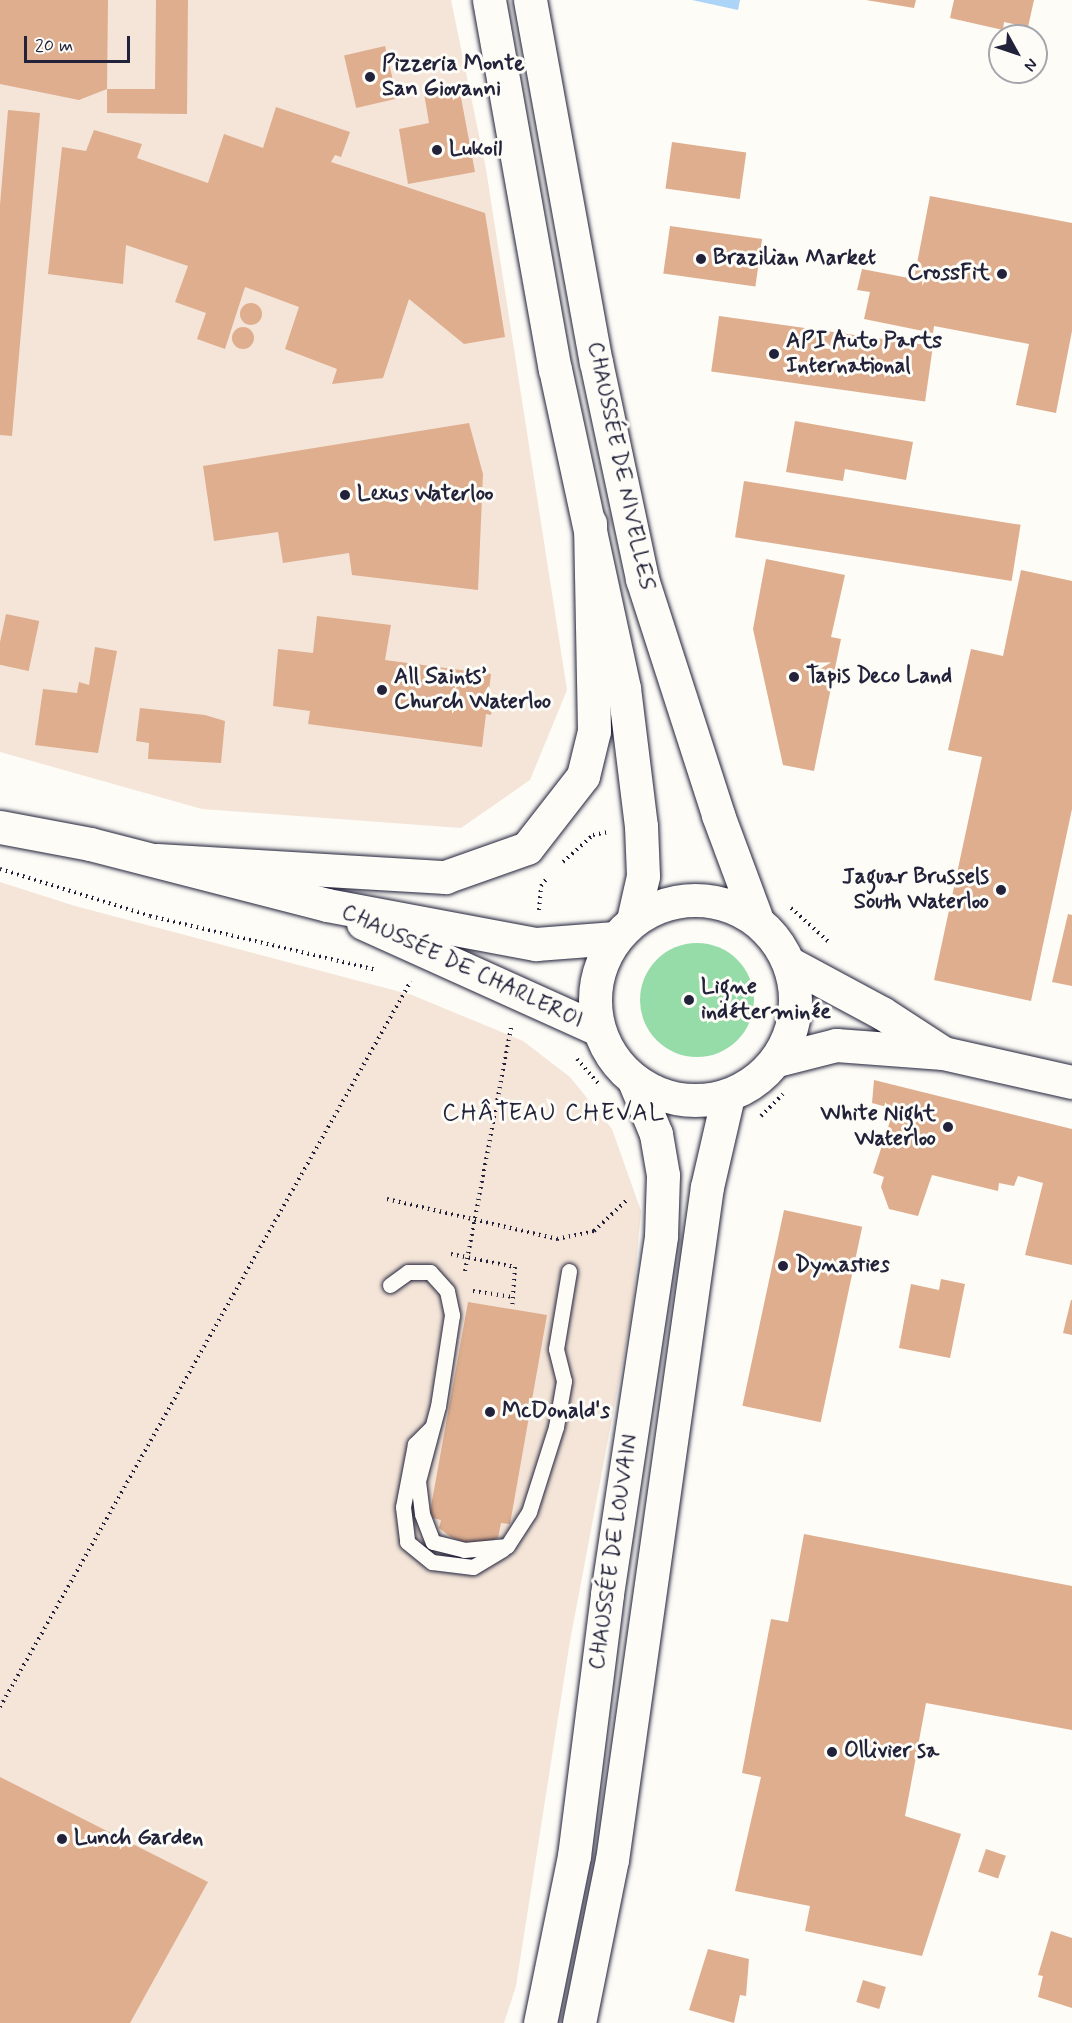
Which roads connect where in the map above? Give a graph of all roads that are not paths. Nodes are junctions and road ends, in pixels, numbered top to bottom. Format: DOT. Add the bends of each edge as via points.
graph roads {
  1 [pos="489,0"];
  2 [pos="530,0"];
  3 [pos="590,523"];
  4 [pos="0,804"];
  5 [pos="0,827"];
  6 [pos="90,844"];
  7 [pos="157,860"];
  8 [pos="327,905"];
  9 [pos="757,920"];
  10 [pos="624,929"];
  11 [pos="789,963"];
  12 [pos="598,1029"];
  13 [pos="943,1053"];
  14 [pos="777,1060"];
  15 [pos="1072,1082"];
  16 [pos="635,1083"];
  17 [pos="728,1096"];
  18 [pos="569,1271"];
  19 [pos="390,1285"];
  20 [pos="433,1425"];
  21 [pos="507,1546"];
  22 [pos="540,2023"];
  23 [pos="579,2023"];
  1 -- 3 [label="main road, CHAUSSÉE DE NIVELLES" via="555,369"];
  2 -- 9 [label="main road, CHAUSSÉE DE NIVELLES" via="596,362 642,579 718,815"];
  3 -- 7 [label="main road" via="594,731 583,776 527,848 445,877"];
  3 -- 10 [label="main road, CHAUSSÉE DE NIVELLES" via="624,688 641,826 643,876"];
  4 -- 6 [label="main road, CHAUSSÉE DE CHARLEROI"];
  5 -- 6 [label="main road, CHAUSSÉE DE CHARLEROI"];
  6 -- 7 [label="main road, CHAUSSÉE DE CHARLEROI"];
  7 -- 8 [label="main road, CHAUSSÉE DE CHARLEROI"];
  8 -- 10 [label="main road, CHAUSSÉE DE CHARLEROI" via="536,944"];
  8 -- 12 [label="main road, CHAUSSÉE DE CHARLEROI" via="425,954"];
  9 -- 10 [label="main road" via="718,902 688,900 659,906"];
  9 -- 11 [label="main road" via="772,934"];
  10 -- 12 [label="main road" via="600,966 594,997"];
  11 -- 13 [label="main road" via="882,1013"];
  11 -- 14 [label="main road" via="796,996 792,1030"];
  12 -- 16 [label="main road" via="612,1059"];
  13 -- 14 [label="main road" via="836,1045"];
  13 -- 15 [label="main road"];
  14 -- 17 [label="main road" via="755,1081"];
  16 -- 17 [label="main road" via="664,1097 686,1100"];
  16 -- 22 [label="main road, CHAUSSÉE DE LOUVAIN" via="657,1134 663,1175 661,1236 607,1594 574,1856"];
  17 -- 23 [label="main road, CHAUSSÉE DE LOUVAIN" via="707,1187 612,1860"];
  18 -- 21 [label="lane" via="556,1349 564,1381 556,1427 529,1512"];
  19 -- 20 [label="lane" via="408,1272 430,1272 447,1291 452,1316"];
  20 -- 21 [label="lane" via="418,1481 422,1514 434,1542 464,1550"];
  20 -- 21 [label="lane" via="415,1444 402,1507 407,1542 432,1562 473,1567"];
}
